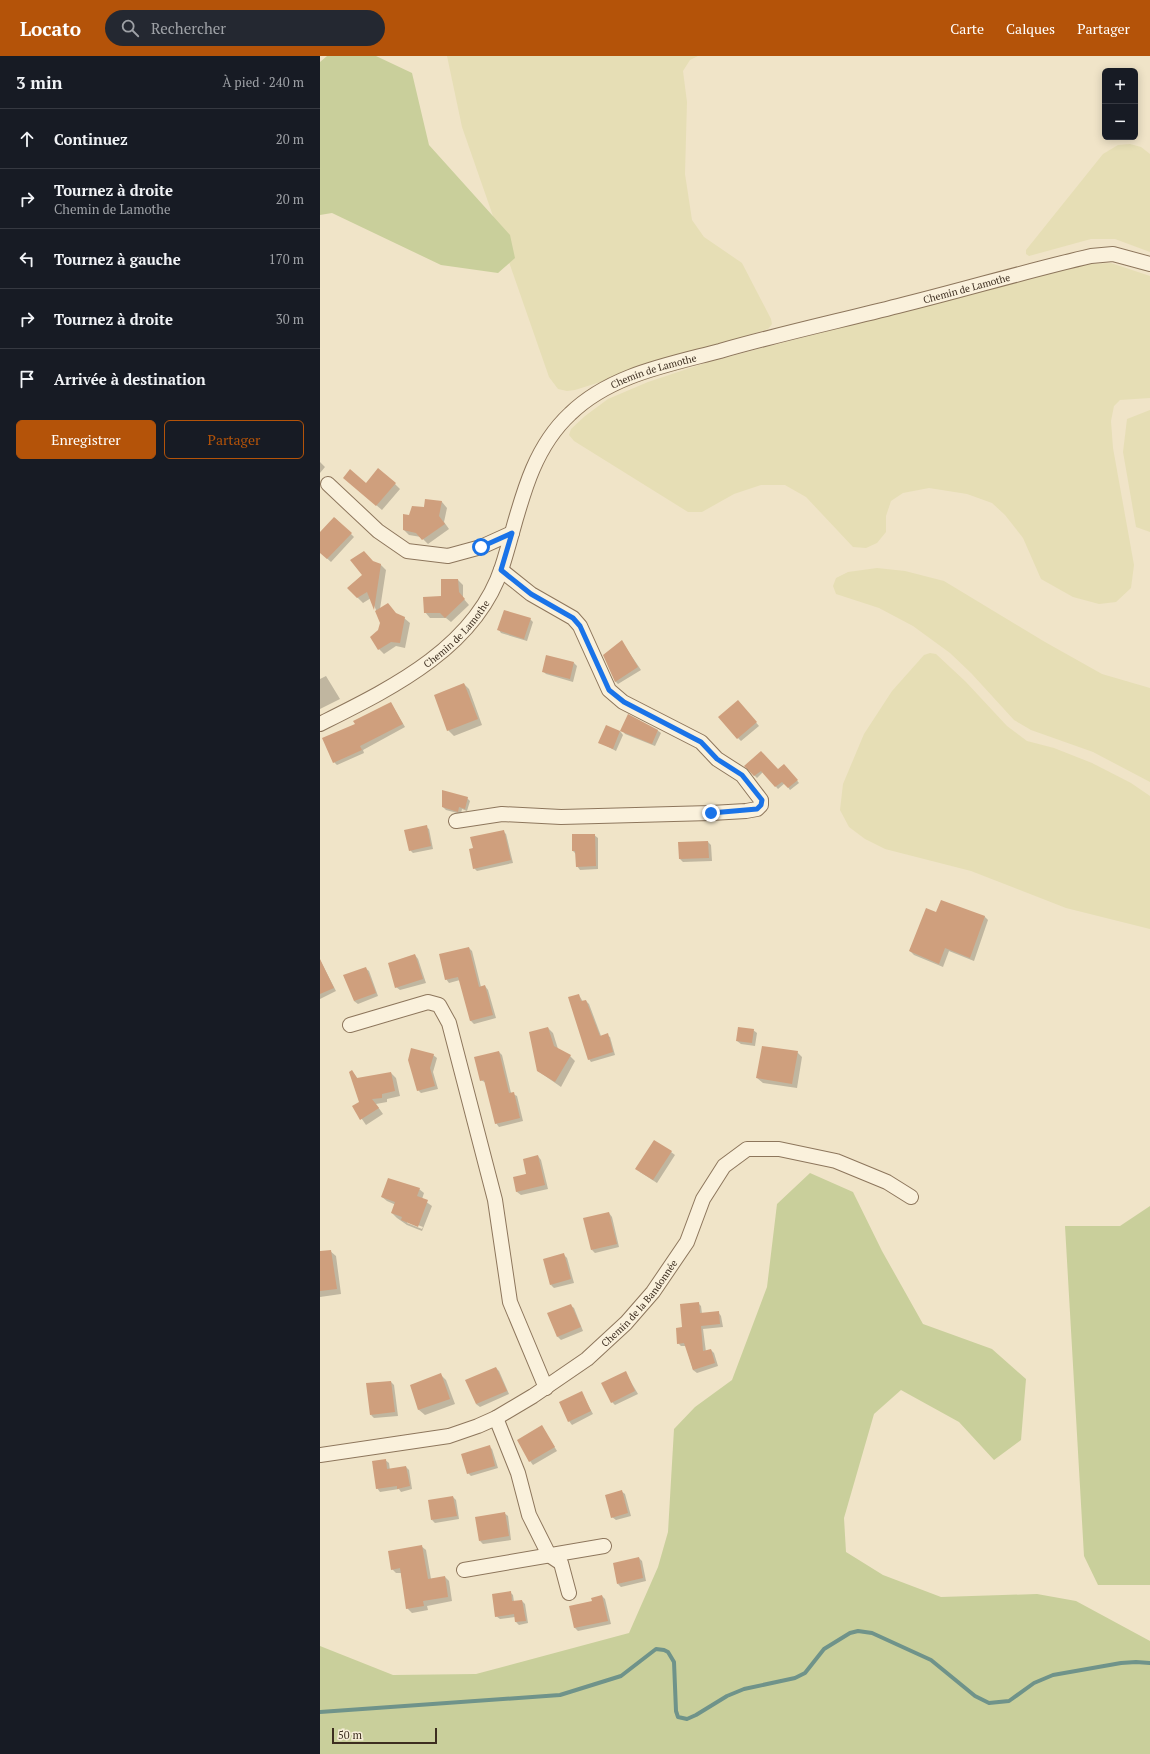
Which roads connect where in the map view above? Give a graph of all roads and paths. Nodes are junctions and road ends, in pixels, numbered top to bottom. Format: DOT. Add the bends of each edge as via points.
graph roads {
  1 [pos="1150,264"];
  2 [pos="328,484"];
  3 [pos="512,533"];
  4 [pos="501,570"];
  5 [pos="320,724"];
  6 [pos="456,820"];
  7 [pos="350,1025"];
  8 [pos="911,1196"];
  9 [pos="546,1388"];
  10 [pos="496,1418"];
  11 [pos="320,1455"];
  12 [pos="604,1546"];
  13 [pos="549,1555"];
  14 [pos="464,1570"];
  15 [pos="569,1593"];
  1 -- 3 [label="street, Chemin de Lamothe" via="1113,254 1091,256 786,333 621,379 575,409 551,435 524,490"];
  2 -- 3 [label="street" via="378,531 407,551 448,556 481,547"];
  3 -- 4 [label="street, Chemin de Lamothe"];
  4 -- 5 [label="street, Chemin de Lamothe" via="480,612 442,652 376,696"];
  4 -- 6 [label="street" via="531,594 573,618 580,626 609,690 624,702 701,742 717,759 742,775 762,800 757,809 746,811 568,817 502,814"];
  7 -- 9 [label="street" via="428,1002 439,1005 449,1023 495,1200 510,1302"];
  8 -- 9 [label="street, Chemin de la Bandonnée" via="887,1182 836,1161 779,1148 747,1149 724,1166 703,1199 686,1242 650,1296 626,1323 587,1359"];
  9 -- 10 [label="street, Chemin de la Bandonnée"];
  10 -- 11 [label="street, Chemin de la Bandonnée" via="449,1436"];
  10 -- 13 [label="street" via="518,1473 528,1515"];
  12 -- 13 [label="street"];
  13 -- 14 [label="street"];
  13 -- 15 [label="street" via="561,1562"];
}
